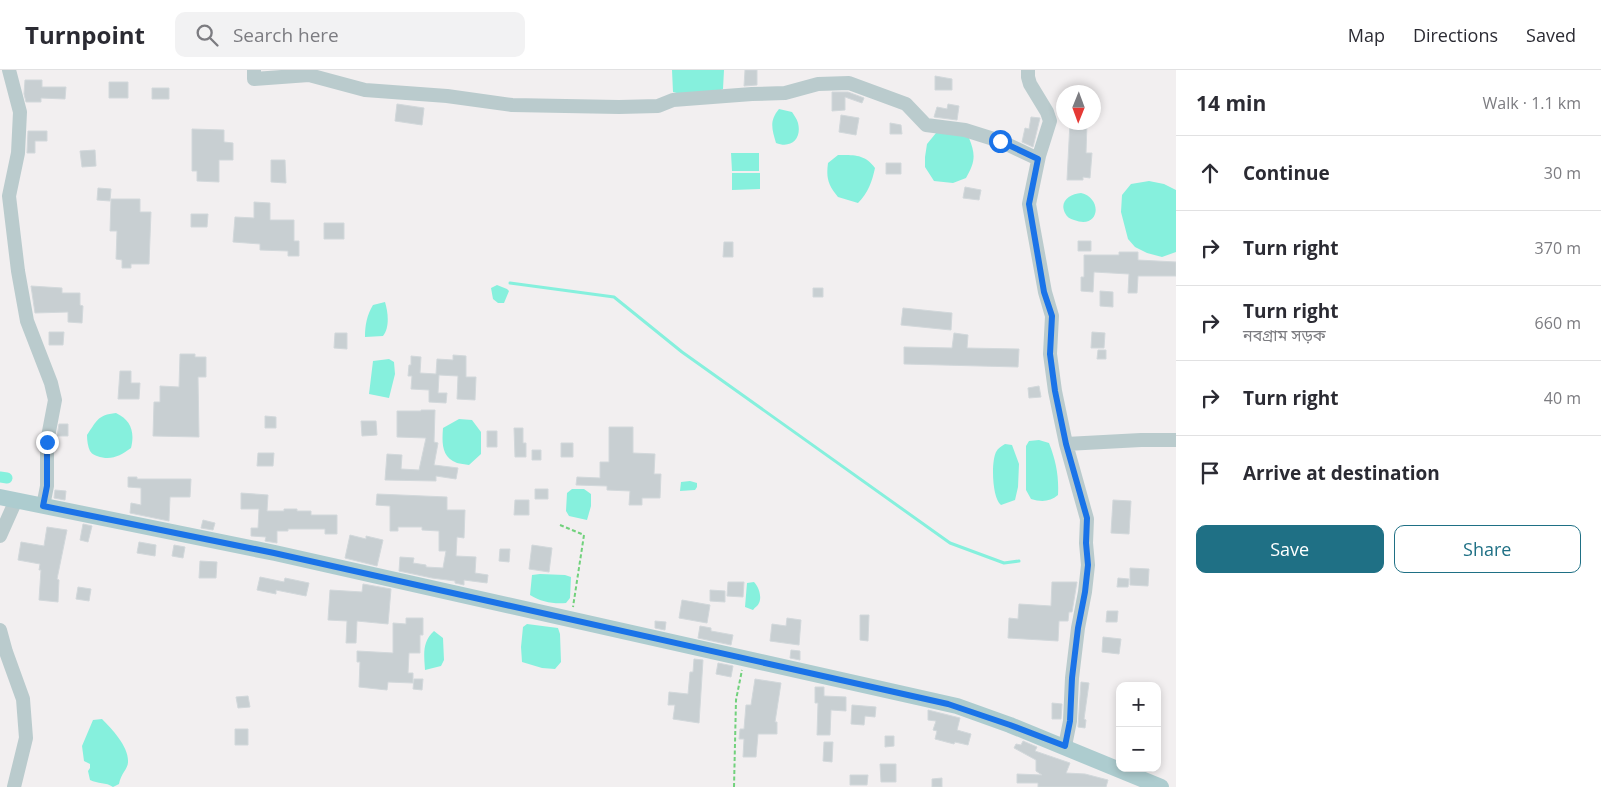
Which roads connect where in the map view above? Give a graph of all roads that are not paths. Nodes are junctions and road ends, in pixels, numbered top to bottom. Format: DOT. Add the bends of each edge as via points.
graph roads {
  1 [pos="9,70"];
  2 [pos="254,70"];
  3 [pos="1028,70"];
  4 [pos="1038,159"];
  5 [pos="1176,440"];
  6 [pos="1066,444"];
  7 [pos="8,499"];
  8 [pos="43,506"];
  9 [pos="0,536"];
  10 [pos="0,630"];
  11 [pos="2,647"];
  12 [pos="1065,746"];
  13 [pos="14,787"];
  14 [pos="1161,787"];
  1 -- 8 [label="street" via="20,112 18,153 9,196 18,271 27,321 55,400 47,442 47,486"];
  2 -- 4 [label="street" via="254,79 309,75 365,90 512,105 590,107 658,106 673,100 785,93 818,84 849,83 906,104 926,125 992,138"];
  3 -- 4 [label="street" via="1030,84 1050,121"];
  4 -- 6 [label="street" via="1029,204 1044,292 1052,316 1050,354"];
  5 -- 6 [label="street"];
  6 -- 12 [label="street" via="1087,518 1088,565"];
  7 -- 8 [label="main road"];
  7 -- 9 [label="street"];
  8 -- 12 [label="main road" via="274,553 957,706"];
  10 -- 11 [label="street"];
  11 -- 13 [label="street" via="23,699 26,738"];
  12 -- 14 [label="main road"];
}
